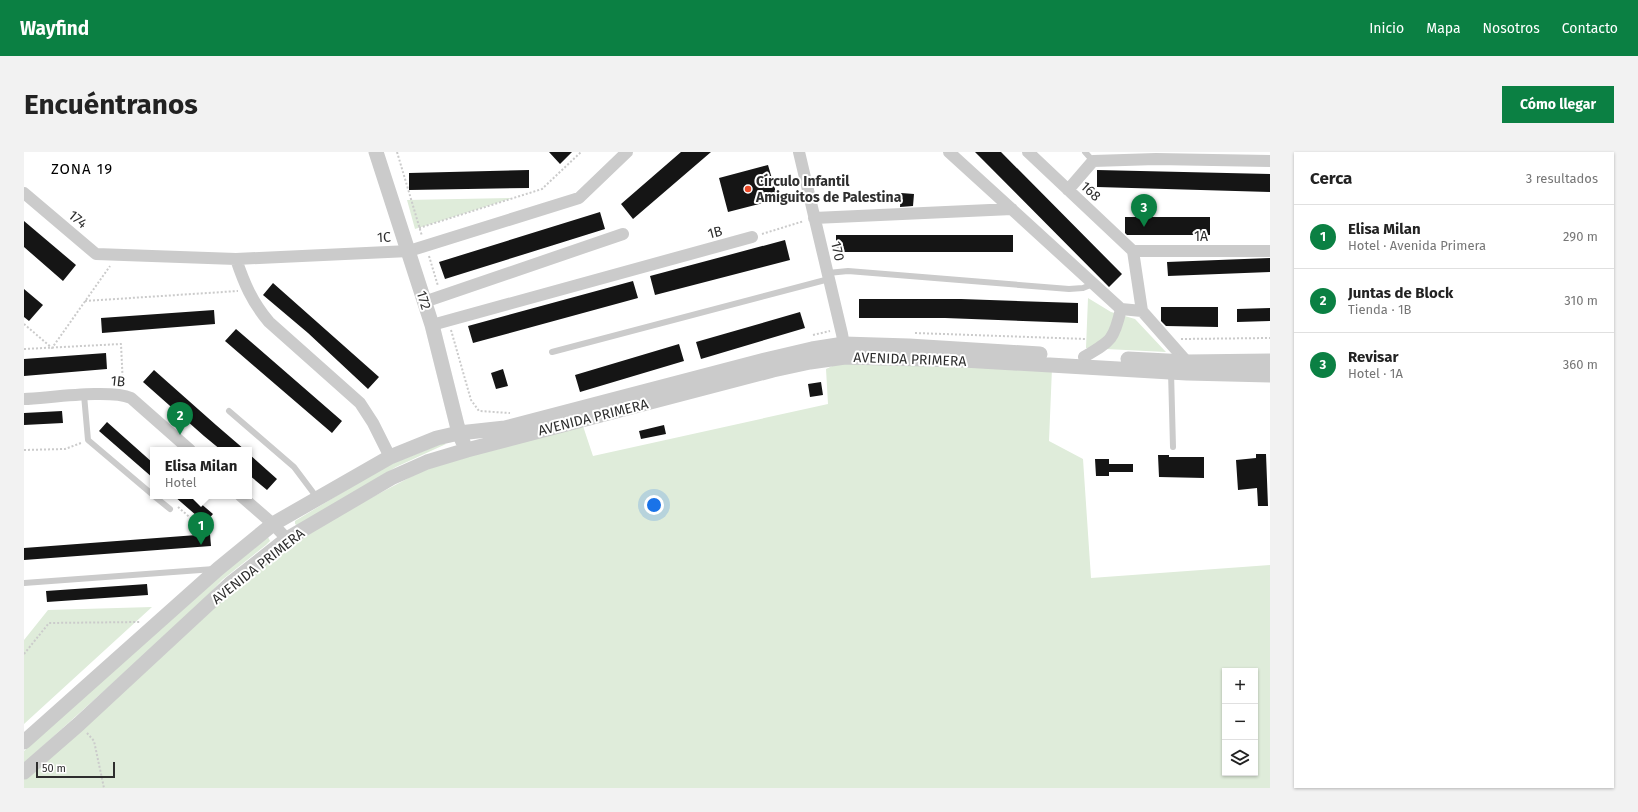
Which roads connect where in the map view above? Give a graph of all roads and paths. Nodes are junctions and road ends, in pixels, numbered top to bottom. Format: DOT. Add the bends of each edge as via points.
graph roads {
  1 [pos="376,152"];
  2 [pos="398,152"];
  3 [pos="581,152"];
  4 [pos="627,152"];
  5 [pos="799,152"];
  6 [pos="949,152"];
  7 [pos="1028,152"];
  8 [pos="1089,156"];
  9 [pos="1270,161"];
  10 [pos="1068,190"];
  11 [pos="24,193"];
  12 [pos="1012,210"];
  13 [pos="814,218"];
  14 [pos="419,228"];
  15 [pos="623,234"];
  16 [pos="752,237"];
  17 [pos="426,246"];
  18 [pos="409,251"];
  19 [pos="1133,251"];
  20 [pos="1270,251"];
  21 [pos="117,256"];
  22 [pos="236,259"];
  23 [pos="828,276"];
  24 [pos="1093,284"];
  25 [pos="247,290"];
  26 [pos="441,295"];
  27 [pos="85,301"];
  28 [pos="424,302"];
  29 [pos="1121,309"];
  30 [pos="1142,311"];
  31 [pos="448,321"];
  32 [pos="24,324"];
  33 [pos="432,325"];
  34 [pos="841,328"];
  35 [pos="911,333"];
  36 [pos="810,336"];
  37 [pos="1270,338"];
  38 [pos="1086,339"];
  39 [pos="1168,340"];
  40 [pos="52,348"];
  41 [pos="24,349"];
  42 [pos="844,350"];
  43 [pos="552,352"];
  44 [pos="1084,358"];
  45 [pos="1270,361"];
  46 [pos="1171,367"];
  47 [pos="1187,368"];
  48 [pos="1270,375"];
  49 [pos="84,395"];
  50 [pos="124,395"];
  51 [pos="24,400"];
  52 [pos="229,411"];
  53 [pos="511,413"];
  54 [pos="460,433"];
  55 [pos="187,447"];
  56 [pos="1173,447"];
  57 [pos="467,450"];
  58 [pos="390,457"];
  59 [pos="150,493"];
  60 [pos="157,499"];
  61 [pos="245,499"];
  62 [pos="318,499"];
  63 [pos="176,505"];
  64 [pos="170,510"];
  65 [pos="273,524"];
  66 [pos="203,529"];
  67 [pos="287,539"];
  68 [pos="218,569"];
  69 [pos="24,583"];
  70 [pos="158,622"];
  71 [pos="24,654"];
  72 [pos="79,724"];
  73 [pos="24,742"];
  74 [pos="24,772"];
  75 [pos="104,788"];
  1 -- 18 [label="street, 172"];
  2 -- 14 [label="path"];
  3 -- 14 [label="path" via="542,189"];
  4 -- 17 [label="street, 1C" via="578,198"];
  5 -- 13 [label="street, 170"];
  6 -- 12 [label="street"];
  7 -- 10 [label="street, 168"];
  8 -- 9 [label="street"];
  8 -- 10 [label="street"];
  10 -- 19 [label="street, 168"];
  11 -- 21 [label="street, 174" via="96,254"];
  12 -- 13 [label="street"];
  12 -- 24 [label="street"];
  13 -- 16 [label="path"];
  13 -- 23 [label="street, 170"];
  14 -- 17 [label="path"];
  15 -- 26 [label="street"];
  16 -- 31 [label="street, 1B"];
  17 -- 18 [label="street, 1C"];
  17 -- 26 [label="path"];
  18 -- 22 [label="street, 1C"];
  18 -- 28 [label="street, 172"];
  19 -- 20 [label="street, 1A"];
  19 -- 30 [label="street"];
  21 -- 22 [label="street, 1C"];
  21 -- 27 [label="path"];
  22 -- 25 [label="street"];
  23 -- 24 [label="lane" via="848,271 1069,289"];
  23 -- 34 [label="street, 170"];
  23 -- 43 [label="lane"];
  24 -- 29 [label="street"];
  25 -- 27 [label="path"];
  25 -- 58 [label="street" via="269,322 360,403"];
  26 -- 28 [label="street"];
  27 -- 40 [label="path"];
  28 -- 33 [label="street, 172"];
  29 -- 30 [label="street"];
  29 -- 44 [label="street" via="1117,328 1109,342"];
  30 -- 39 [label="street"];
  31 -- 33 [label="street, 1B"];
  31 -- 53 [label="path" via="471,400 479,411"];
  32 -- 40 [label="path"];
  33 -- 54 [label="street, 172"];
  34 -- 36 [label="path"];
  34 -- 42 [label="street, 170"];
  35 -- 38 [label="path"];
  37 -- 39 [label="path"];
  39 -- 47 [label="street"];
  40 -- 41 [label="path"];
  40 -- 50 [label="path" via="121,344"];
  42 -- 44 [label="street, AVENIDA PRIMERA" via="909,346"];
  42 -- 46 [label="street, AVENIDA PRIMERA" via="963,360"];
  42 -- 54 [label="street, AVENIDA PRIMERA" via="812,349 505,428"];
  42 -- 57 [label="street, AVENIDA PRIMERA" via="810,362"];
  44 -- 46 [label="street, AVENIDA PRIMERA"];
  45 -- 47 [label="street, AVENIDA PRIMERA"];
  46 -- 47 [label="street, AVENIDA PRIMERA"];
  46 -- 56 [label="lane"];
  47 -- 48 [label="street, AVENIDA PRIMERA"];
  49 -- 50 [label="street, 1B"];
  49 -- 51 [label="street, 1B"];
  49 -- 59 [label="lane" via="88,440"];
  50 -- 55 [label="street, 1B" via="131,398"];
  52 -- 62 [label="lane" via="294,467"];
  54 -- 57 [label="street, 172"];
  54 -- 58 [label="street, AVENIDA PRIMERA" via="437,438"];
  57 -- 67 [label="street, AVENIDA PRIMERA" via="427,462 391,478"];
  58 -- 62 [label="street, AVENIDA PRIMERA"];
  60 -- 64 [label="lane"];
  61 -- 65 [label="street"];
  62 -- 65 [label="street, AVENIDA PRIMERA"];
  63 -- 66 [label="path"];
  65 -- 67 [label="street"];
  65 -- 68 [label="street, AVENIDA PRIMERA"];
  67 -- 72 [label="street, AVENIDA PRIMERA" via="230,584"];
  68 -- 69 [label="lane"];
  68 -- 70 [label="street, AVENIDA PRIMERA"];
  70 -- 71 [label="path" via="49,623"];
  70 -- 73 [label="street, AVENIDA PRIMERA"];
  72 -- 74 [label="street, AVENIDA PRIMERA"];
  72 -- 75 [label="path" via="94,741"];
}
